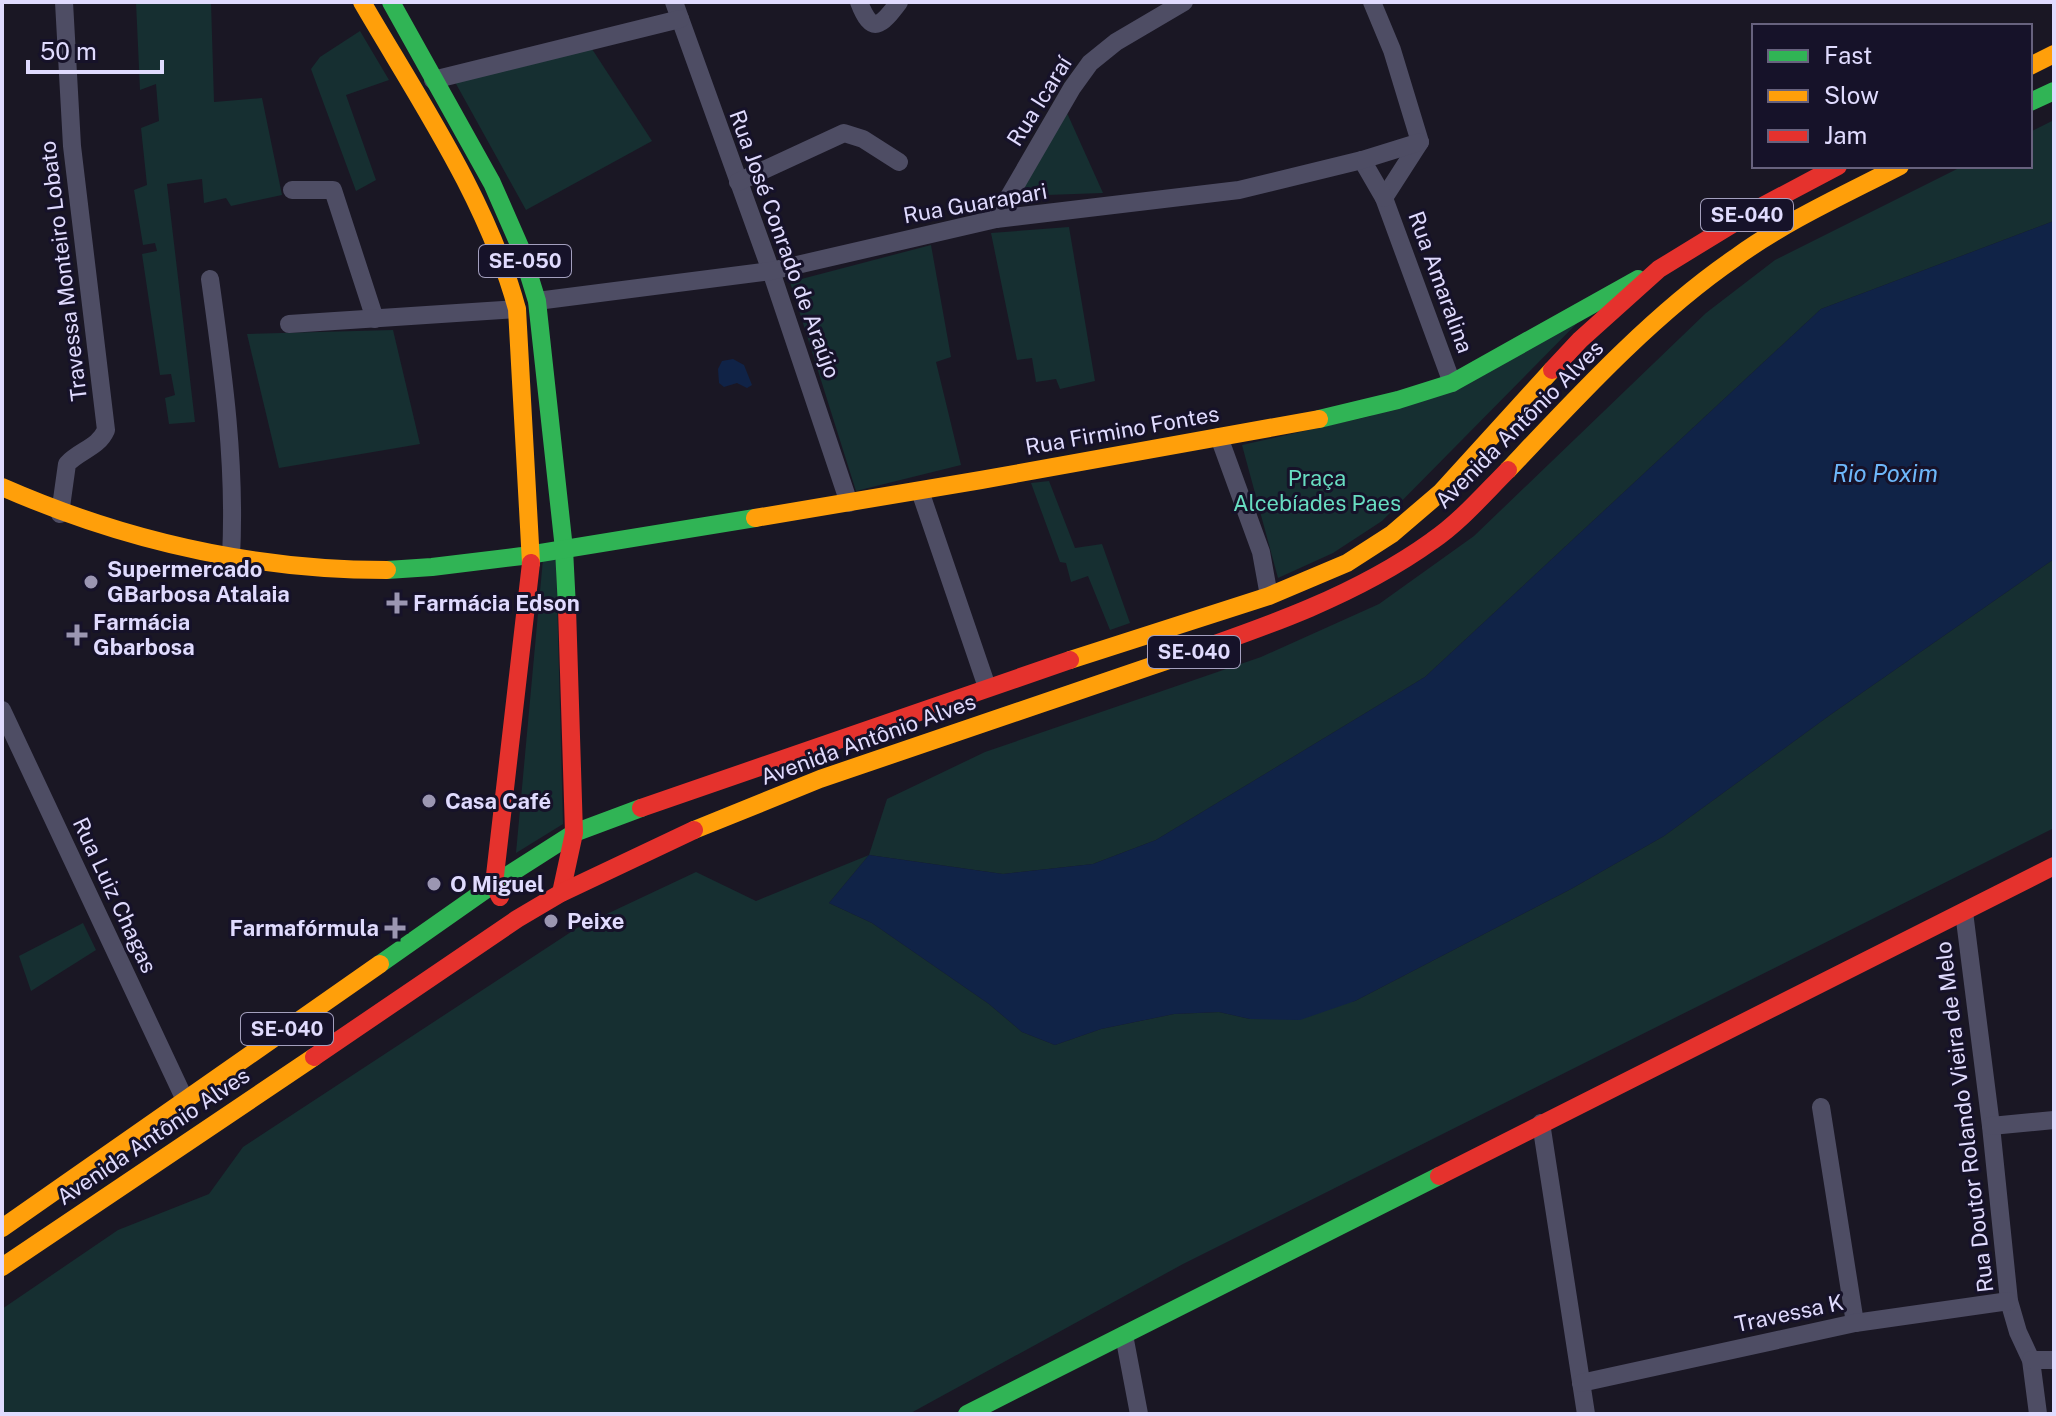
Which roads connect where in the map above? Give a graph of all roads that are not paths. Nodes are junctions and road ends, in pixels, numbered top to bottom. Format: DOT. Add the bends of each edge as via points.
graph roads {
  1 [pos="64,2"];
  2 [pos="362,2"];
  3 [pos="391,2"];
  4 [pos="859,2"];
  5 [pos="899,2"];
  6 [pos="1184,2"];
  7 [pos="1372,2"];
  8 [pos="677,10"];
  9 [pos="2054,54"];
  10 [pos="2032,65"];
  11 [pos="433,80"];
  12 [pos="2054,91"];
  13 [pos="2032,101"];
  14 [pos="1420,142"];
  15 [pos="1362,160"];
  16 [pos="899,162"];
  17 [pos="1834,168"];
  18 [pos="1896,168"];
  19 [pos="738,182"];
  20 [pos="292,190"];
  21 [pos="1384,198"];
  22 [pos="996,219"];
  23 [pos="1659,269"];
  24 [pos="771,271"];
  25 [pos="210,279"];
  26 [pos="537,301"];
  27 [pos="517,309"];
  28 [pos="375,319"];
  29 [pos="289,324"];
  30 [pos="1452,383"];
  31 [pos="1219,437"];
  32 [pos="2,487"];
  33 [pos="920,491"];
  34 [pos="849,503"];
  35 [pos="60,514"];
  36 [pos="564,549"];
  37 [pos="532,555"];
  38 [pos="231,557"];
  39 [pos="1269,596"];
  40 [pos="987,687"];
  41 [pos="2,710"];
  42 [pos="574,833"];
  43 [pos="2054,866"];
  44 [pos="494,884"];
  45 [pos="561,893"];
  46 [pos="1964,912"];
  47 [pos="523,915"];
  48 [pos="185,1100"];
  49 [pos="1821,1107"];
  50 [pos="2054,1120"];
  51 [pos="1541,1123"];
  52 [pos="1991,1126"];
  53 [pos="2,1228"];
  54 [pos="2,1267"];
  55 [pos="2009,1301"];
  56 [pos="1855,1323"];
  57 [pos="1124,1335"];
  58 [pos="2031,1360"];
  59 [pos="2054,1360"];
  60 [pos="1581,1383"];
  61 [pos="967,1414"];
  62 [pos="1139,1414"];
  63 [pos="1586,1414"];
  64 [pos="2038,1414"];
  1 -- 35 [label="street, Travessa Monteiro Lobato" via="72,146 106,430 102,440 67,464"];
  2 -- 27 [label="main road" via="477,201 510,277"];
  3 -- 11 [label="main road, SE-050"];
  4 -- 5 [label="street" via="871,24 885,20"];
  6 -- 22 [label="street, Rua Icaraí" via="1090,63"];
  7 -- 14 [label="street"];
  8 -- 11 [label="street"];
  8 -- 19 [label="street, Rua José Conrado de Araújo"];
  9 -- 10 [label="main road"];
  11 -- 26 [label="main road, SE-050" via="492,183"];
  12 -- 13 [label="main road"];
  14 -- 15 [label="street, Rua Guarapari"];
  14 -- 21 [label="street, Rua Amaralina"];
  15 -- 21 [label="street, Rua Amaralina"];
  15 -- 22 [label="street, Rua Guarapari" via="1239,190"];
  16 -- 19 [label="street" via="844,133"];
  17 -- 23 [label="main road, SE-040"];
  18 -- 45 [label="main road, Avenida Antônio Alves / SE-040" via="1734,258 1579,395 1433,541 1360,584 1279,622 820,779"];
  19 -- 24 [label="street, Rua José Conrado de Araújo"];
  20 -- 28 [label="street" via="333,190"];
  21 -- 30 [label="street, Rua Amaralina"];
  22 -- 24 [label="street, Rua Guarapari"];
  23 -- 30 [label="main road, Rua Firmino Fontes"];
  23 -- 39 [label="main road, Avenida Antônio Alves / SE-040" via="1580,340 1441,492 1392,534 1347,563"];
  24 -- 26 [label="street, Rua Guarapari"];
  24 -- 34 [label="street, Rua José Conrado de Araújo"];
  25 -- 38 [label="street" via="231,449"];
  26 -- 36 [label="main road, SE-050"];
  27 -- 28 [label="street"];
  27 -- 37 [label="main road"];
  28 -- 29 [label="street"];
  30 -- 31 [label="main road, Rua Firmino Fontes" via="1333,416"];
  31 -- 33 [label="main road, Rua Firmino Fontes"];
  31 -- 39 [label="street" via="1261,552"];
  32 -- 35 [label="main road, Rua Firmino Fontes"];
  33 -- 34 [label="main road, Rua Firmino Fontes"];
  33 -- 40 [label="street"];
  34 -- 36 [label="main road, Rua Firmino Fontes"];
  35 -- 38 [label="main road, Rua Firmino Fontes"];
  36 -- 37 [label="main road, Rua Firmino Fontes"];
  36 -- 42 [label="main road"];
  37 -- 38 [label="main road, Rua Firmino Fontes" via="402,570"];
  37 -- 44 [label="main road"];
  39 -- 40 [label="main road, Avenida Antônio Alves / SE-040"];
  40 -- 42 [label="main road, Avenida Antônio Alves / SE-040"];
  41 -- 48 [label="street, Rua Luiz Chagas"];
  42 -- 44 [label="main road, Avenida Antônio Alves / SE-040"];
  42 -- 45 [label="main road"];
  43 -- 46 [label="main road"];
  44 -- 47 [label="main road" via="506,905"];
  44 -- 48 [label="main road, Avenida Antônio Alves / SE-040"];
  45 -- 47 [label="main road, Avenida Antônio Alves / SE-040"];
  46 -- 51 [label="main road"];
  46 -- 52 [label="street, Rua Doutor Rolando Vieira de Melo"];
  47 -- 54 [label="main road, Avenida Antônio Alves / SE-040"];
  48 -- 53 [label="main road, Avenida Antônio Alves / SE-040"];
  49 -- 56 [label="street"];
  50 -- 52 [label="street"];
  51 -- 57 [label="main road"];
  51 -- 60 [label="street"];
  52 -- 55 [label="street, Rua Doutor Rolando Vieira de Melo"];
  55 -- 56 [label="street, Travessa K"];
  55 -- 58 [label="street, Rua Doutor Rolando Vieira de Melo"];
  56 -- 60 [label="street, Travessa K"];
  57 -- 61 [label="main road"];
  57 -- 62 [label="street"];
  58 -- 59 [label="street"];
  58 -- 64 [label="street, Rua Doutor Rolando Vieira de Melo"];
  60 -- 63 [label="street"];
}
